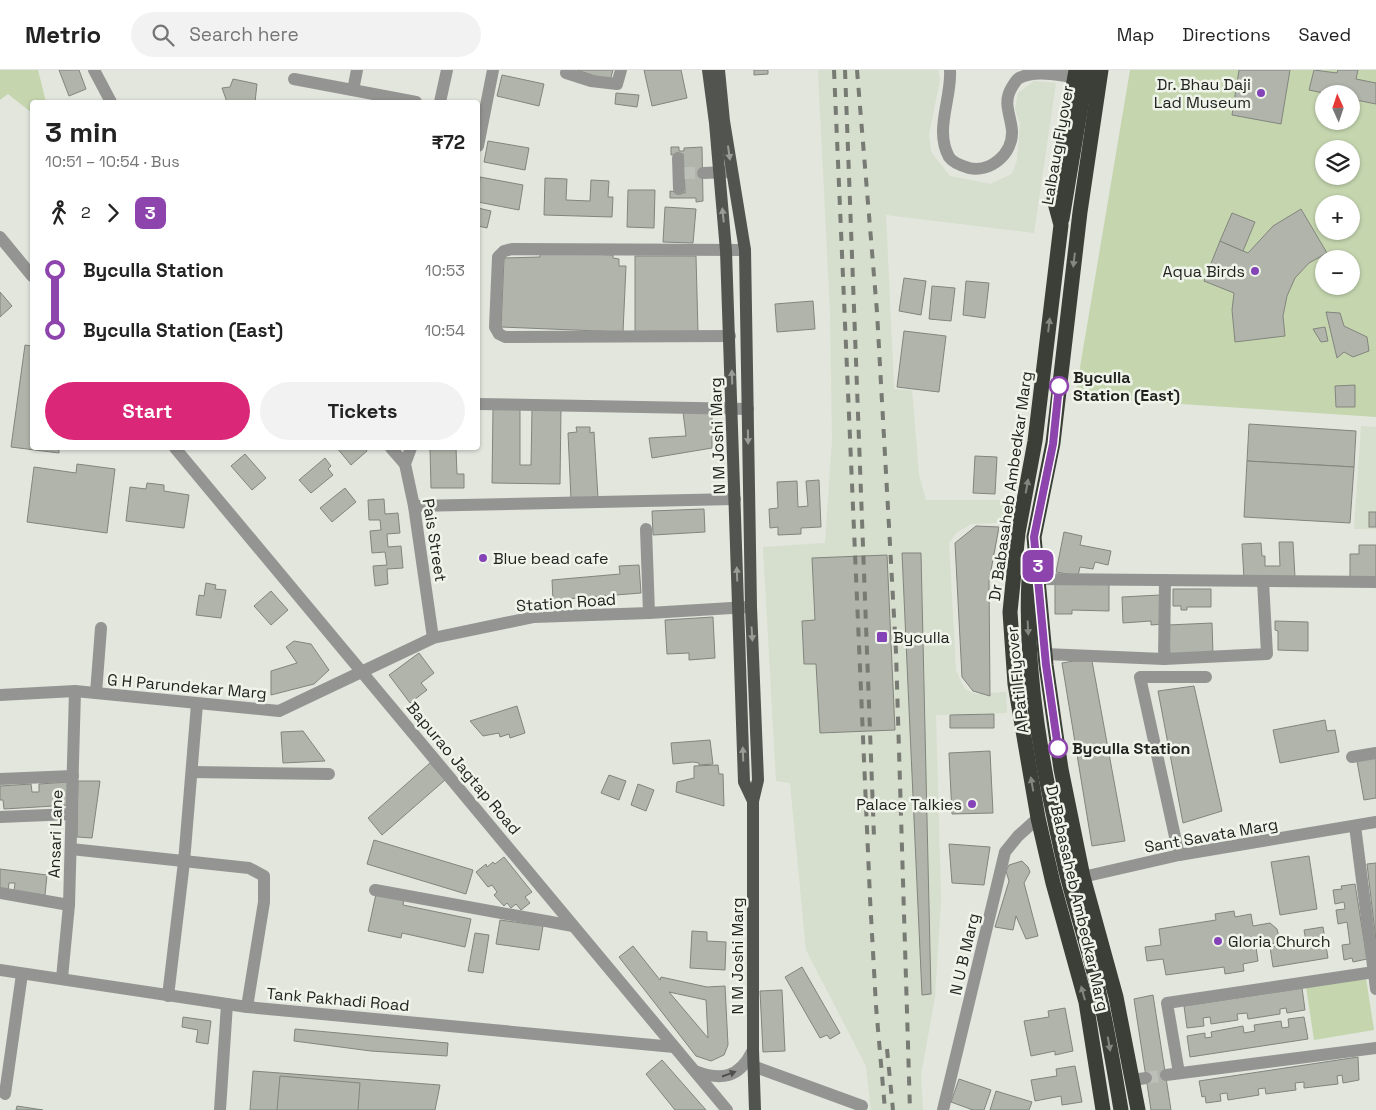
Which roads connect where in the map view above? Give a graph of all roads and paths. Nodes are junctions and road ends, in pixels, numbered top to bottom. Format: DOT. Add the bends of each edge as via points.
graph roads {
  1 [pos="94,70"];
  2 [pos="358,70"];
  3 [pos="447,70"];
  4 [pos="493,70"];
  5 [pos="567,70"];
  6 [pos="621,70"];
  7 [pos="708,70"];
  8 [pos="719,70"];
  9 [pos="950,70"];
  10 [pos="1101,70"];
  11 [pos="1112,70"];
  12 [pos="1079,72"];
  13 [pos="294,79"];
  14 [pos="353,90"];
  15 [pos="110,100"];
  16 [pos="406,100"];
  17 [pos="440,100"];
  18 [pos="481,116"];
  19 [pos="678,158"];
  20 [pos="725,172"];
  21 [pos="703,173"];
  22 [pos="679,189"];
  23 [pos="1080,212"];
  24 [pos="1061,225"];
  25 [pos="0,237"];
  26 [pos="744,250"];
  27 [pos="726,251"];
  28 [pos="30,274"];
  29 [pos="729,308"];
  30 [pos="745,308"];
  31 [pos="730,336"];
  32 [pos="480,404"];
  33 [pos="733,408"];
  34 [pos="748,408"];
  35 [pos="177,450"];
  36 [pos="393,450"];
  37 [pos="410,450"];
  38 [pos="406,464"];
  39 [pos="735,499"];
  40 [pos="414,506"];
  41 [pos="646,529"];
  42 [pos="1034,537"];
  43 [pos="1034,579"];
  44 [pos="1165,580"];
  45 [pos="1263,581"];
  46 [pos="1376,582"];
  47 [pos="744,607"];
  48 [pos="649,614"];
  49 [pos="101,628"];
  50 [pos="433,638"];
  51 [pos="1045,654"];
  52 [pos="1164,659"];
  53 [pos="363,672"];
  54 [pos="1206,677"];
  55 [pos="75,691"];
  56 [pos="96,693"];
  57 [pos="0,695"];
  58 [pos="197,704"];
  59 [pos="1376,753"];
  60 [pos="1352,757"];
  61 [pos="192,772"];
  62 [pos="329,774"];
  63 [pos="73,776"];
  64 [pos="0,780"];
  65 [pos="72,814"];
  66 [pos="0,817"];
  67 [pos="1038,818"];
  68 [pos="1376,822"];
  69 [pos="1355,826"];
  70 [pos="71,849"];
  71 [pos="1179,855"];
  72 [pos="184,862"];
  73 [pos="1083,877"];
  74 [pos="1053,883"];
  75 [pos="376,890"];
  76 [pos="0,893"];
  77 [pos="69,905"];
  78 [pos="573,926"];
  79 [pos="0,970"];
  80 [pos="1374,972"];
  81 [pos="22,974"];
  82 [pos="62,978"];
  83 [pos="1376,989"];
  84 [pos="168,996"];
  85 [pos="227,1004"];
  86 [pos="247,1007"];
  87 [pos="674,1047"];
  88 [pos="1376,1048"];
  89 [pos="753,1050"];
  90 [pos="753,1066"];
  91 [pos="695,1071"];
  92 [pos="1179,1073"];
  93 [pos="1166,1075"];
  94 [pos="5,1094"];
  95 [pos="862,1106"];
  96 [pos="220,1110"];
  97 [pos="727,1110"];
  98 [pos="755,1110"];
  99 [pos="943,1110"];
  100 [pos="1103,1110"];
  101 [pos="1122,1110"];
  102 [pos="1138,1110"];
  1 -- 15 [label="street"];
  2 -- 14 [label="street"];
  3 -- 17 [label="street"];
  4 -- 18 [label="street"];
  5 -- 6 [label="street" via="566,73 591,81 617,84"];
  7 -- 20 [label="main road, N M Joshi Marg"];
  8 -- 20 [label="main road, N M Joshi Marg, one-way"];
  9 -- 12 [label="street" via="943,129 945,143 950,158 962,166 978,170 994,165 1008,148 1012,132 1006,110 1007,94 1018,79 1037,72"];
  10 -- 23 [label="highway, Lalbaug Flyover"];
  11 -- 23 [label="highway" via="1092,194"];
  12 -- 24 [label="highway, Lalbaug Flyover"];
  12 -- 24 [label="highway, Dr Babasaheb Ambedkar Marg" via="1054,199"];
  13 -- 14 [label="street"];
  14 -- 16 [label="street"];
  19 -- 22 [label="street" via="681,173"];
  20 -- 21 [label="street"];
  20 -- 26 [label="main road, N M Joshi Marg"];
  27 -- 20 [label="main road, N M Joshi Marg, one-way"];
  23 -- 42 [label="highway, Lalbaug Flyover, one-way" via="1053,444"];
  67 -- 24 [label="highway, Dr Babasaheb Ambedkar Marg, one-way" via="1016,684 1010,612"];
  25 -- 28 [label="street"];
  26 -- 27 [label="street"];
  26 -- 30 [label="main road, N M Joshi Marg"];
  27 -- 29 [label="main road, N M Joshi Marg"];
  27 -- 31 [label="street" via="504,251 498,257 495,327 505,337"];
  29 -- 30 [label="main road"];
  29 -- 31 [label="main road, N M Joshi Marg"];
  30 -- 34 [label="main road, N M Joshi Marg"];
  33 -- 31 [label="main road, N M Joshi Marg, one-way"];
  32 -- 33 [label="street"];
  33 -- 34 [label="street"];
  33 -- 39 [label="main road, N M Joshi Marg"];
  34 -- 47 [label="main road, N M Joshi Marg, one-way"];
  35 -- 53 [label="street, Bapurao Jagtap Road"];
  36 -- 38 [label="street"];
  37 -- 38 [label="street, Pais Street"];
  38 -- 40 [label="street, Pais Street"];
  39 -- 40 [label="street"];
  47 -- 39 [label="main road, N M Joshi Marg, one-way"];
  40 -- 50 [label="street, Pais Street"];
  41 -- 48 [label="street"];
  42 -- 43 [label="highway, A Patil Flyover"];
  43 -- 44 [label="street"];
  43 -- 51 [label="highway"];
  43 -- 101 [label="highway, A Patil Flyover, one-way, bridge" via="1027,618 1046,772 1066,870 1101,1001"];
  44 -- 45 [label="street"];
  44 -- 52 [label="street"];
  45 -- 46 [label="street"];
  45 -- 52 [label="street" via="1267,654"];
  47 -- 48 [label="street, Station Road"];
  47 -- 89 [label="main road, N M Joshi Marg" via="744,782 753,801"];
  48 -- 50 [label="street, Station Road" via="534,617"];
  49 -- 56 [label="street"];
  50 -- 53 [label="street, Station Road"];
  51 -- 52 [label="street"];
  51 -- 73 [label="highway" via="1061,769"];
  53 -- 58 [label="street, G H Parundekar Marg" via="279,711"];
  53 -- 78 [label="street, Bapurao Jagtap Road"];
  54 -- 71 [label="street" via="1140,677"];
  55 -- 56 [label="street, G H Parundekar Marg"];
  55 -- 57 [label="street, G H Parundekar Marg"];
  55 -- 63 [label="street, Ansari Lane"];
  56 -- 58 [label="street, G H Parundekar Marg"];
  58 -- 61 [label="street"];
  59 -- 60 [label="street"];
  61 -- 62 [label="street"];
  61 -- 72 [label="street"];
  63 -- 64 [label="street"];
  63 -- 65 [label="street, Ansari Lane"];
  65 -- 66 [label="street"];
  65 -- 70 [label="street, Ansari Lane"];
  67 -- 74 [label="highway, Dr Babasaheb Ambedkar Marg"];
  67 -- 99 [label="street, N U B Marg" via="1005,852"];
  68 -- 69 [label="street, Sant Savata Marg"];
  69 -- 71 [label="street, Sant Savata Marg"];
  69 -- 80 [label="street"];
  70 -- 72 [label="street"];
  70 -- 77 [label="street, Ansari Lane"];
  71 -- 73 [label="street, Sant Savata Marg"];
  72 -- 84 [label="street"];
  72 -- 86 [label="street" via="249,868 264,876 264,902"];
  73 -- 74 [label="street, Sant Savata Marg"];
  73 -- 102 [label="highway" via="1140,1079"];
  100 -- 74 [label="highway, Dr Babasaheb Ambedkar Marg, one-way" via="1086,1002"];
  75 -- 78 [label="street"];
  76 -- 77 [label="street"];
  77 -- 82 [label="street, Ansari Lane"];
  78 -- 87 [label="street, Bapurao Jagtap Road"];
  79 -- 81 [label="street, Tank Pakhadi Road"];
  80 -- 83 [label="street"];
  80 -- 92 [label="street" via="1167,1003"];
  81 -- 82 [label="street, Tank Pakhadi Road"];
  81 -- 94 [label="street"];
  82 -- 84 [label="street, Tank Pakhadi Road"];
  84 -- 85 [label="street, Tank Pakhadi Road"];
  85 -- 86 [label="street, Tank Pakhadi Road"];
  85 -- 96 [label="street"];
  86 -- 87 [label="street, Tank Pakhadi Road"];
  87 -- 91 [label="street, Bapurao Jagtap Road"];
  88 -- 92 [label="street"];
  89 -- 90 [label="main road, N M Joshi Marg"];
  91 -- 89 [label="street, one-way" via="710,1077 724,1077 746,1064"];
  90 -- 95 [label="street"];
  90 -- 98 [label="main road, N M Joshi Marg"];
  91 -- 97 [label="street, Bapurao Jagtap Road"];
  92 -- 93 [label="street"];
}
